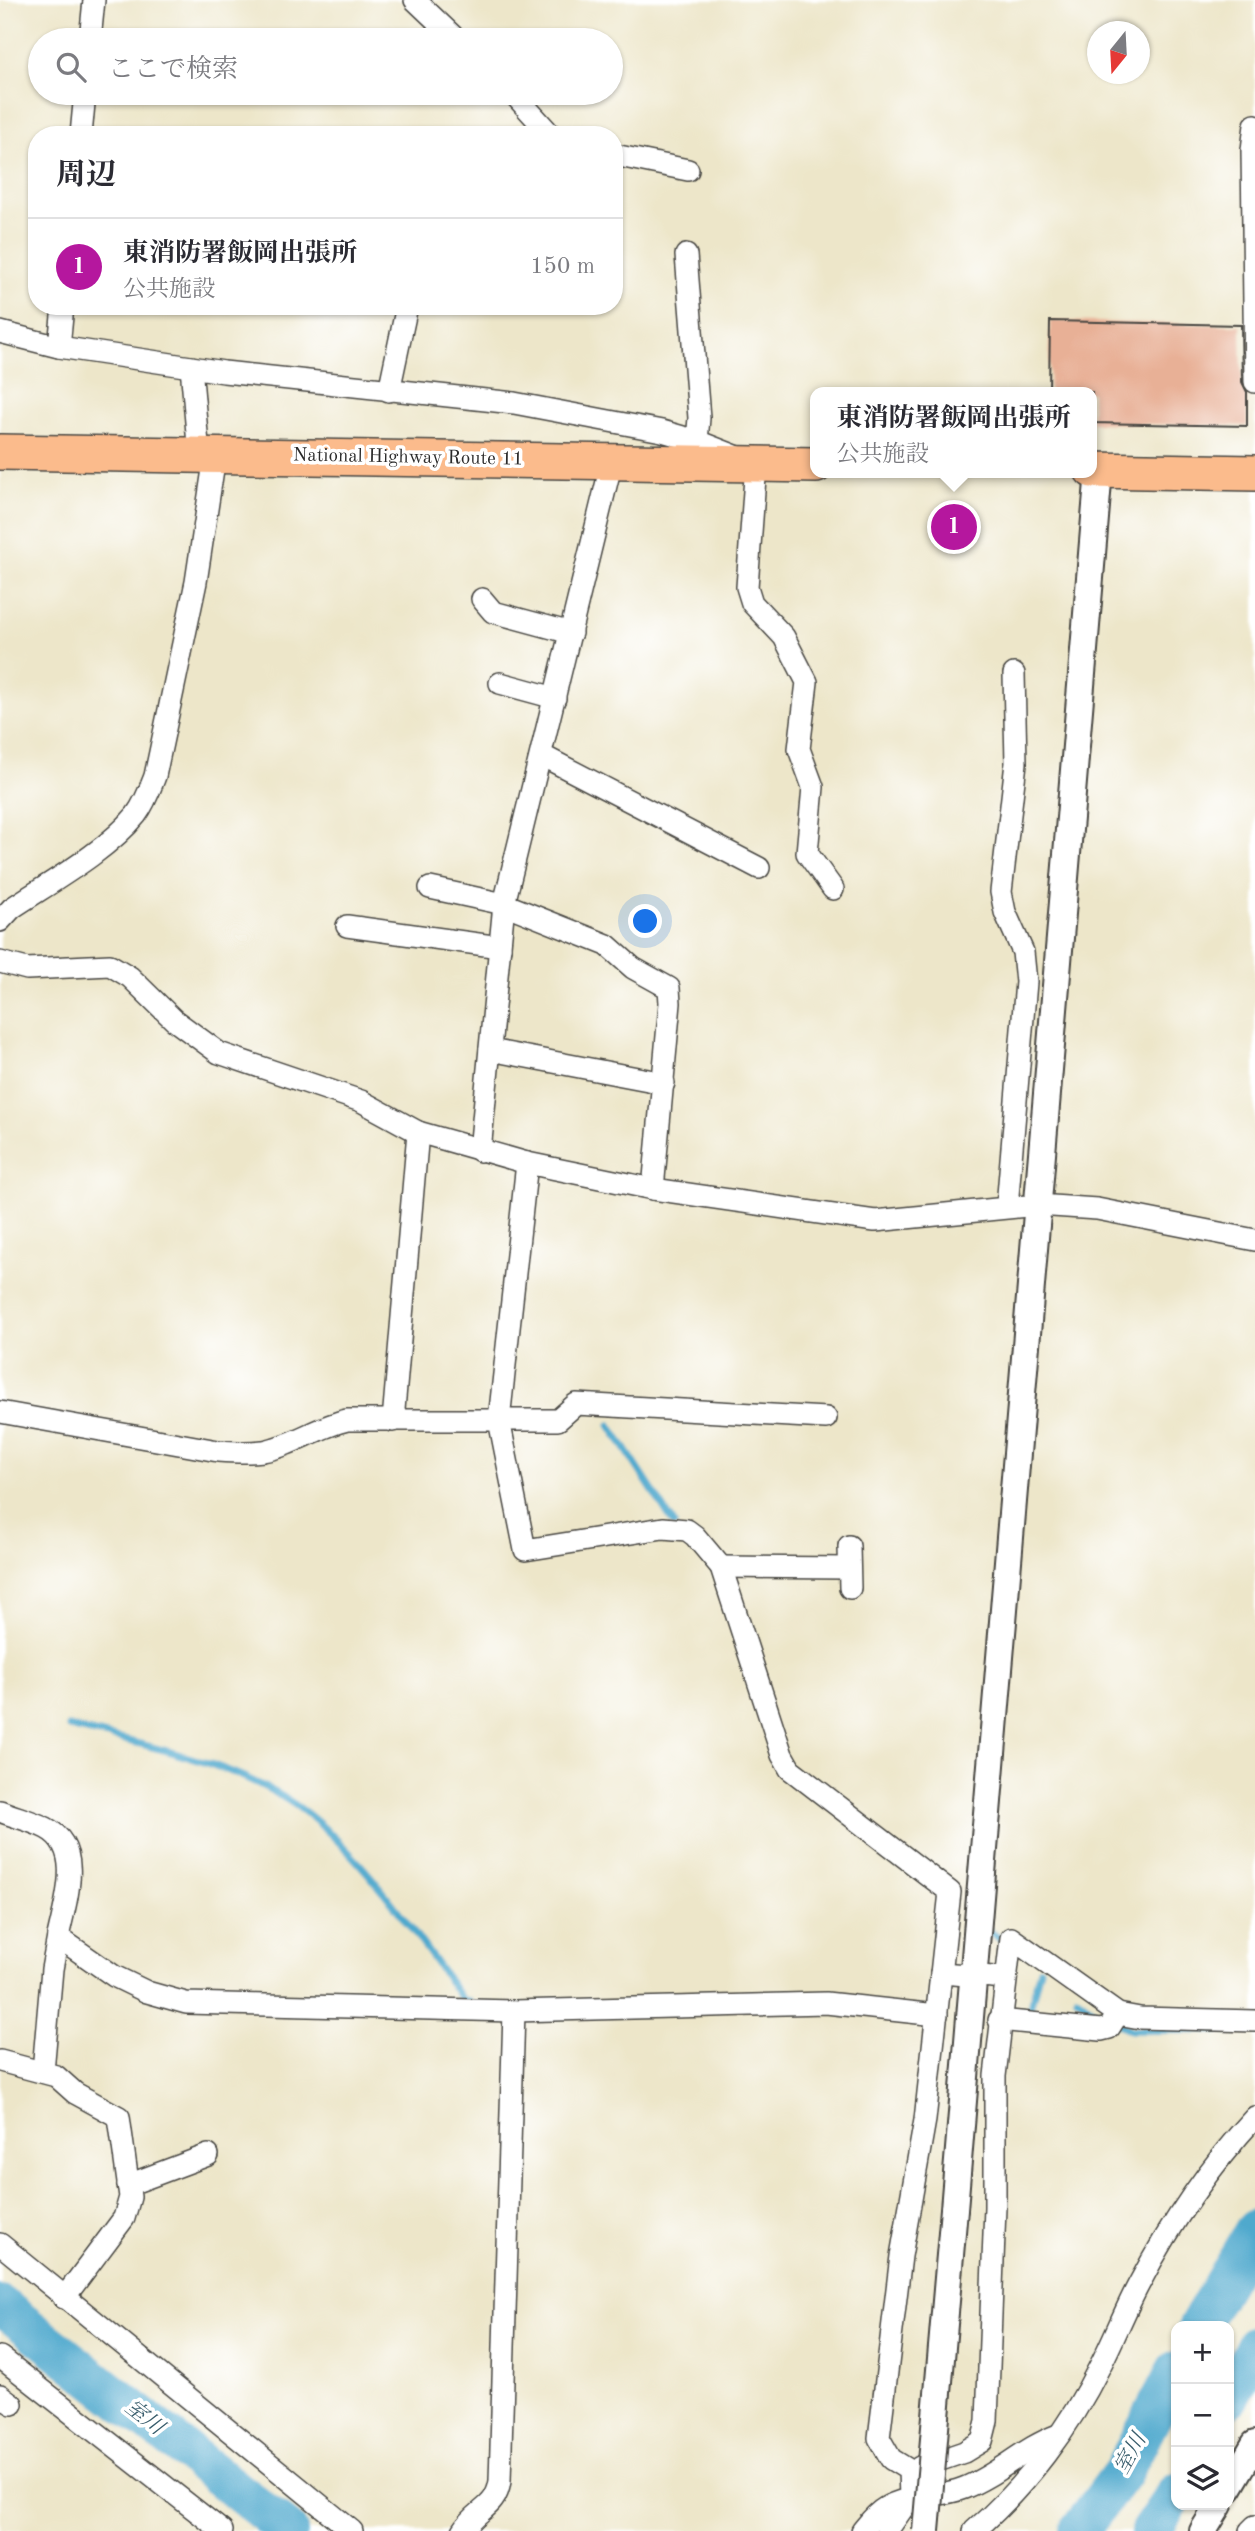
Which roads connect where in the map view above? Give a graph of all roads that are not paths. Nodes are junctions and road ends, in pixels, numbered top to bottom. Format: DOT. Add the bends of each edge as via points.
graph roads {
  1 [pos="94,0"];
  2 [pos="415,0"];
  3 [pos="91,28"];
  4 [pos="444,28"];
  5 [pos="84,105"];
  6 [pos="524,105"];
  7 [pos="1255,125"];
  8 [pos="82,126"];
  9 [pos="543,126"];
  10 [pos="623,157"];
  11 [pos="688,170"];
  12 [pos="686,255"];
  13 [pos="62,315"];
  14 [pos="405,315"];
  15 [pos="0,332"];
  16 [pos="59,347"];
  17 [pos="191,367"];
  18 [pos="1255,382"];
  19 [pos="389,391"];
  20 [pos="697,441"];
  21 [pos="0,452"];
  22 [pos="207,456"];
  23 [pos="612,461"];
  24 [pos="756,464"];
  25 [pos="810,465"];
  26 [pos="1097,470"];
  27 [pos="1255,473"];
  28 [pos="1095,478"];
  29 [pos="482,599"];
  30 [pos="570,633"];
  31 [pos="1014,674"];
  32 [pos="500,683"];
  33 [pos="555,698"];
  34 [pos="541,755"];
  35 [pos="759,868"];
  36 [pos="430,888"];
  37 [pos="833,889"];
  38 [pos="504,904"];
  39 [pos="0,920"];
  40 [pos="347,926"];
  41 [pos="500,947"];
  42 [pos="0,962"];
  43 [pos="489,1050"];
  44 [pos="664,1083"];
  45 [pos="418,1132"];
  46 [pos="480,1151"];
  47 [pos="527,1163"];
  48 [pos="653,1189"];
  49 [pos="1037,1205"];
  50 [pos="1007,1207"];
  51 [pos="1255,1240"];
  52 [pos="0,1412"];
  53 [pos="826,1418"];
  54 [pos="499,1420"];
  55 [pos="393,1421"];
  56 [pos="721,1567"];
  57 [pos="849,1567"];
  58 [pos="0,1811"];
  59 [pos="58,1937"];
  60 [pos="941,1973"];
  61 [pos="974,1976"];
  62 [pos="1006,1978"];
  63 [pos="513,2011"];
  64 [pos="1118,2014"];
  65 [pos="937,2015"];
  66 [pos="999,2020"];
  67 [pos="1255,2021"];
  68 [pos="0,2061"];
  69 [pos="43,2071"];
  70 [pos="1255,2117"];
  71 [pos="208,2155"];
  72 [pos="128,2185"];
  73 [pos="0,2244"];
  74 [pos="64,2298"];
  75 [pos="0,2357"];
  76 [pos="1058,2435"];
  77 [pos="1255,2444"];
  78 [pos="909,2470"];
  79 [pos="1234,2480"];
  80 [pos="910,2498"];
  81 [pos="1216,2510"];
  82 [pos="1255,2526"];
  83 [pos="222,2531"];
  84 [pos="352,2531"];
  85 [pos="463,2531"];
  86 [pos="862,2531"];
  87 [pos="887,2531"];
  88 [pos="926,2531"];
  89 [pos="974,2531"];
  90 [pos="1203,2531"];
  91 [pos="1250,2531"];
  1 -- 3 [label="street"];
  2 -- 4 [label="street"];
  5 -- 8 [label="street"];
  6 -- 9 [label="street"];
  7 -- 18 [label="street"];
  10 -- 11 [label="street"];
  12 -- 20 [label="street"];
  13 -- 16 [label="street"];
  14 -- 19 [label="street"];
  15 -- 16 [label="street"];
  16 -- 17 [label="street"];
  17 -- 19 [label="street"];
  17 -- 22 [label="street"];
  19 -- 20 [label="street" via="514,403"];
  20 -- 24 [label="street"];
  21 -- 22 [label="highway, National Highway Route 11"];
  22 -- 23 [label="highway, National Highway Route 11"];
  22 -- 39 [label="street" via="196,582 147,797 114,836"];
  23 -- 24 [label="highway, National Highway Route 11"];
  23 -- 30 [label="street"];
  24 -- 25 [label="highway, National Highway Route 11"];
  24 -- 37 [label="street" via="747,587 752,603 784,637 807,682 799,749 813,787 807,853"];
  26 -- 27 [label="highway"];
  28 -- 49 [label="street"];
  29 -- 30 [label="street" via="493,612"];
  30 -- 33 [label="street"];
  31 -- 50 [label="street" via="1016,763 1002,892 1004,912 1023,952 1026,982"];
  32 -- 33 [label="street"];
  33 -- 34 [label="street"];
  34 -- 35 [label="street"];
  34 -- 38 [label="street"];
  36 -- 38 [label="street"];
  38 -- 41 [label="street"];
  38 -- 44 [label="street" via="607,945 668,989"];
  40 -- 41 [label="street"];
  41 -- 43 [label="street"];
  42 -- 45 [label="street" via="27,969 110,965 219,1053 361,1101"];
  43 -- 44 [label="street"];
  43 -- 46 [label="street"];
  44 -- 48 [label="street"];
  45 -- 46 [label="street"];
  45 -- 55 [label="street"];
  46 -- 47 [label="street"];
  47 -- 48 [label="street"];
  47 -- 54 [label="street"];
  48 -- 50 [label="street" via="875,1221"];
  49 -- 50 [label="street"];
  49 -- 51 [label="street" via="1097,1209"];
  49 -- 61 [label="street"];
  52 -- 55 [label="street" via="239,1452 279,1446 323,1425 347,1420"];
  53 -- 54 [label="street" via="576,1404 558,1420"];
  54 -- 55 [label="street"];
  54 -- 56 [label="street" via="525,1550 663,1528 687,1530"];
  56 -- 57 [label="street"];
  56 -- 60 [label="street" via="790,1769 950,1892"];
  58 -- 59 [label="street" via="46,1828 64,1842 70,1864"];
  59 -- 63 [label="street" via="114,1976 186,2003"];
  59 -- 69 [label="street"];
  60 -- 61 [label="street"];
  60 -- 65 [label="street"];
  61 -- 62 [label="street"];
  61 -- 88 [label="street, bridge"];
  62 -- 64 [label="street" via="1011,1938"];
  62 -- 66 [label="street"];
  63 -- 65 [label="street" via="826,2003"];
  63 -- 85 [label="street" via="500,2481 498,2496"];
  64 -- 66 [label="street" via="1101,2030"];
  64 -- 67 [label="street"];
  65 -- 78 [label="street" via="880,2438 891,2459"];
  66 -- 78 [label="street" via="987,2421 982,2441 964,2452"];
  68 -- 69 [label="street"];
  69 -- 72 [label="street" via="120,2118"];
  70 -- 76 [label="street" via="1169,2232 1100,2368"];
  71 -- 72 [label="street"];
  72 -- 74 [label="street" via="124,2218"];
  73 -- 74 [label="street"];
  74 -- 84 [label="street"];
  75 -- 83 [label="street"];
  76 -- 80 [label="street" via="1035,2443 993,2474 962,2489"];
  76 -- 89 [label="street" via="1032,2471"];
  77 -- 79 [label="street"];
  78 -- 80 [label="street"];
  80 -- 86 [label="street" via="883,2508"];
  80 -- 87 [label="street"];
  81 -- 90 [label="street"];
  82 -- 91 [label="street"];
}
